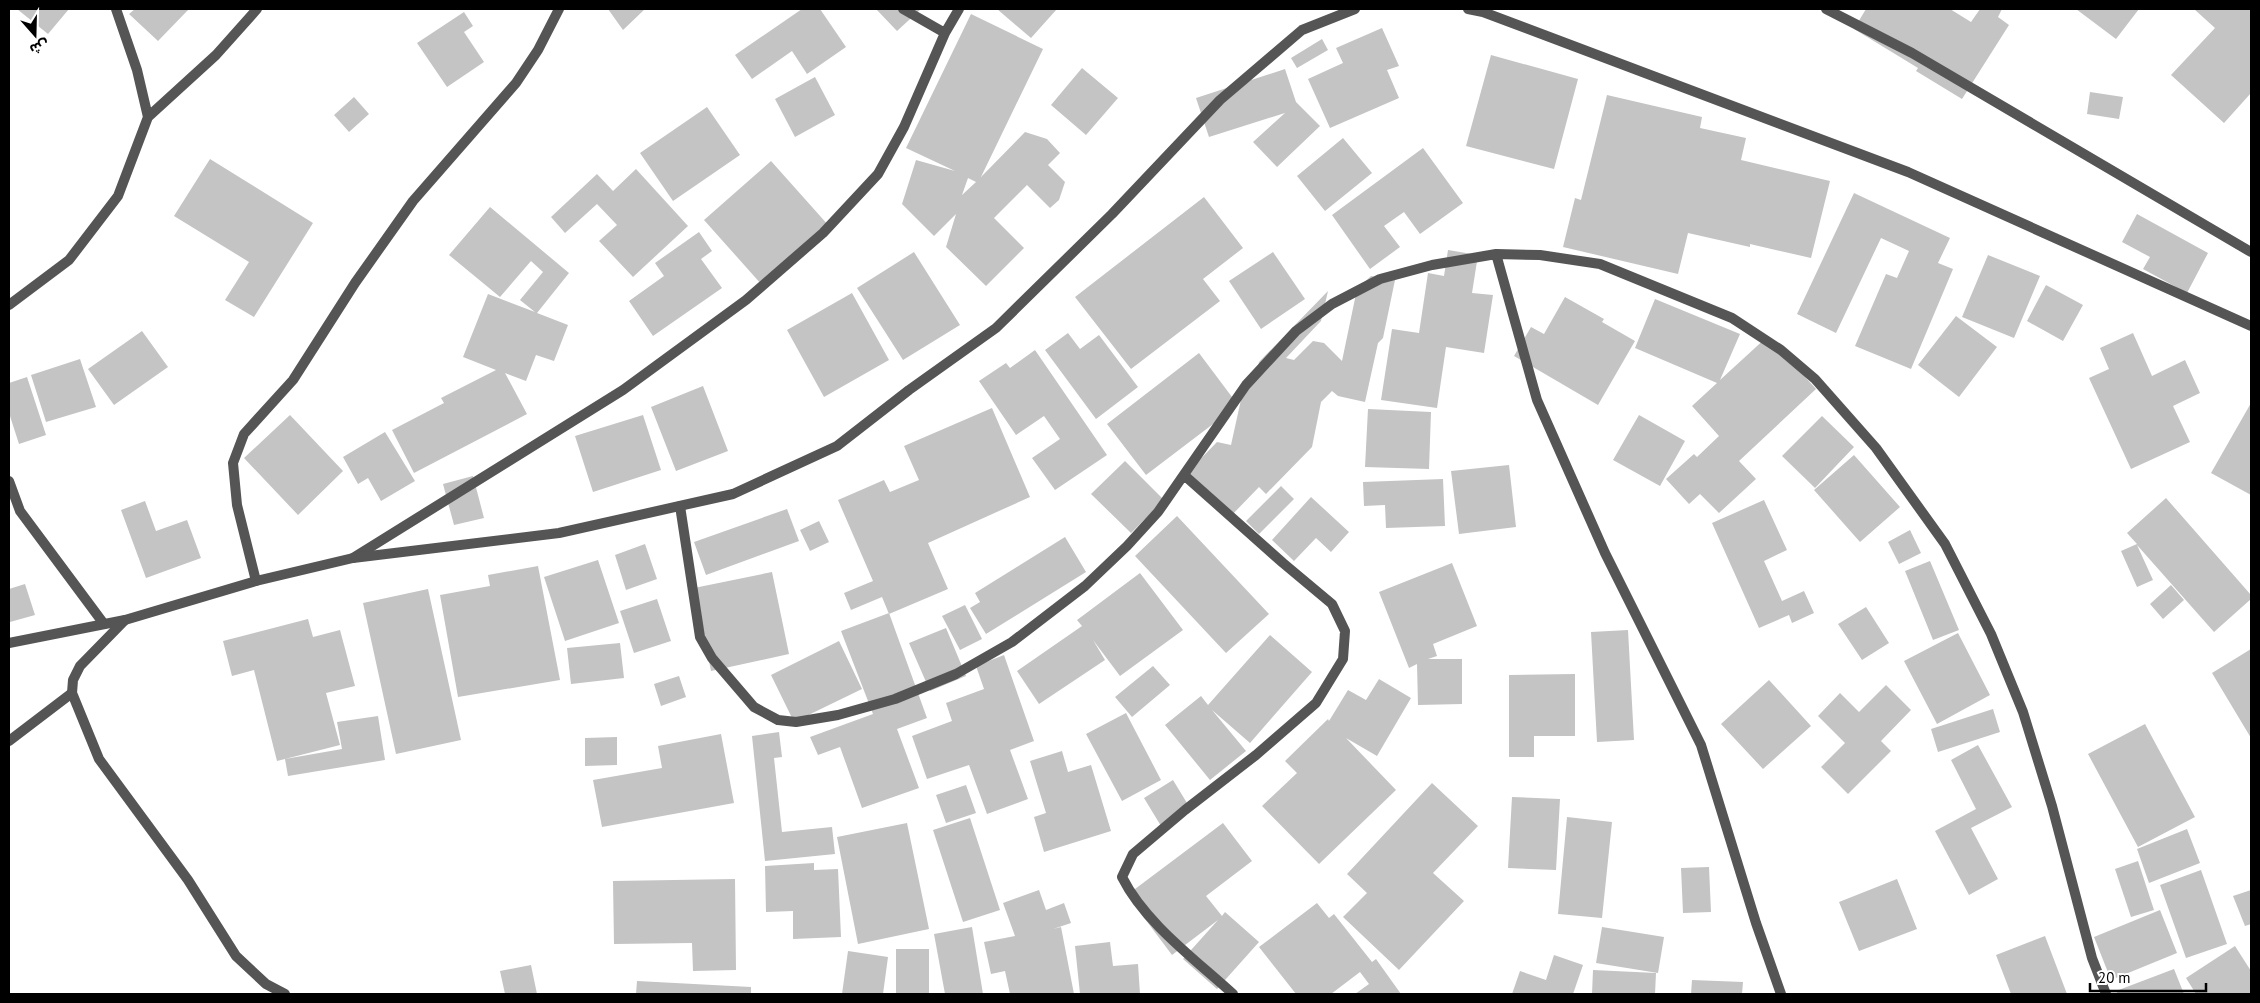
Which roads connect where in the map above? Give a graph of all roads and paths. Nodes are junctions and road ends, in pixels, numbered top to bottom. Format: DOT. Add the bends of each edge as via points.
graph roads {
  1 [pos="116,9"];
  2 [pos="257,9"];
  3 [pos="559,9"];
  4 [pos="903,9"];
  5 [pos="959,9"];
  6 [pos="1356,9"];
  7 [pos="1468,9"];
  8 [pos="1826,9"];
  9 [pos="945,33"];
  10 [pos="148,117"];
  11 [pos="2251,252"];
  12 [pos="1496,254"];
  13 [pos="9,305"];
  14 [pos="2251,325"];
  15 [pos="1184,475"];
  16 [pos="9,481"];
  17 [pos="680,506"];
  18 [pos="353,558"];
  19 [pos="256,581"];
  20 [pos="125,620"];
  21 [pos="104,624"];
  22 [pos="9,643"];
  23 [pos="72,693"];
  24 [pos="9,741"];
  25 [pos="285,994"];
  26 [pos="1233,994"];
  27 [pos="1781,994"];
  28 [pos="2106,994"];
  1 -- 10 [label="street" via="137,70"];
  2 -- 10 [label="street" via="216,55"];
  3 -- 19 [label="street" via="516,83 413,201 355,283 293,380 244,434 232,463"];
  4 -- 9 [label="street"];
  5 -- 9 [label="street"];
  6 -- 17 [label="street" via="1302,30 1220,100 1112,214 996,328 837,446 734,494"];
  7 -- 14 [label="street" via="1908,172"];
  8 -- 11 [label="street" via="1912,53"];
  9 -- 18 [label="street" via="904,127 878,174 824,233 746,300 623,390"];
  10 -- 13 [label="street" via="118,196 69,260"];
  12 -- 15 [label="street" via="1432,265 1380,279 1332,304 1296,331 1246,384"];
  12 -- 27 [label="street" via="1538,400 1606,553 1700,745"];
  12 -- 28 [label="street" via="1540,255 1600,264 1732,318 1781,350 1815,379 1876,448 1945,544 1991,634 2023,712 2052,806 2092,958"];
  15 -- 17 [label="street" via="1158,512 1127,546 1085,586 1012,642 956,674 895,699 838,715 796,722 778,720 754,707 712,658 700,637"];
  15 -- 26 [label="street" via="1332,604 1345,631 1343,659 1316,703 1133,854 1122,877 1131,896 1154,922"];
  16 -- 21 [label="street" via="20,511"];
  17 -- 18 [label="street" via="559,533"];
  18 -- 19 [label="street"];
  19 -- 20 [label="street"];
  20 -- 21 [label="street"];
  20 -- 23 [label="street" via="80,666 73,680"];
  21 -- 22 [label="street"];
  23 -- 24 [label="street"];
  23 -- 25 [label="street" via="99,759 188,880 236,956 266,984"];
}
